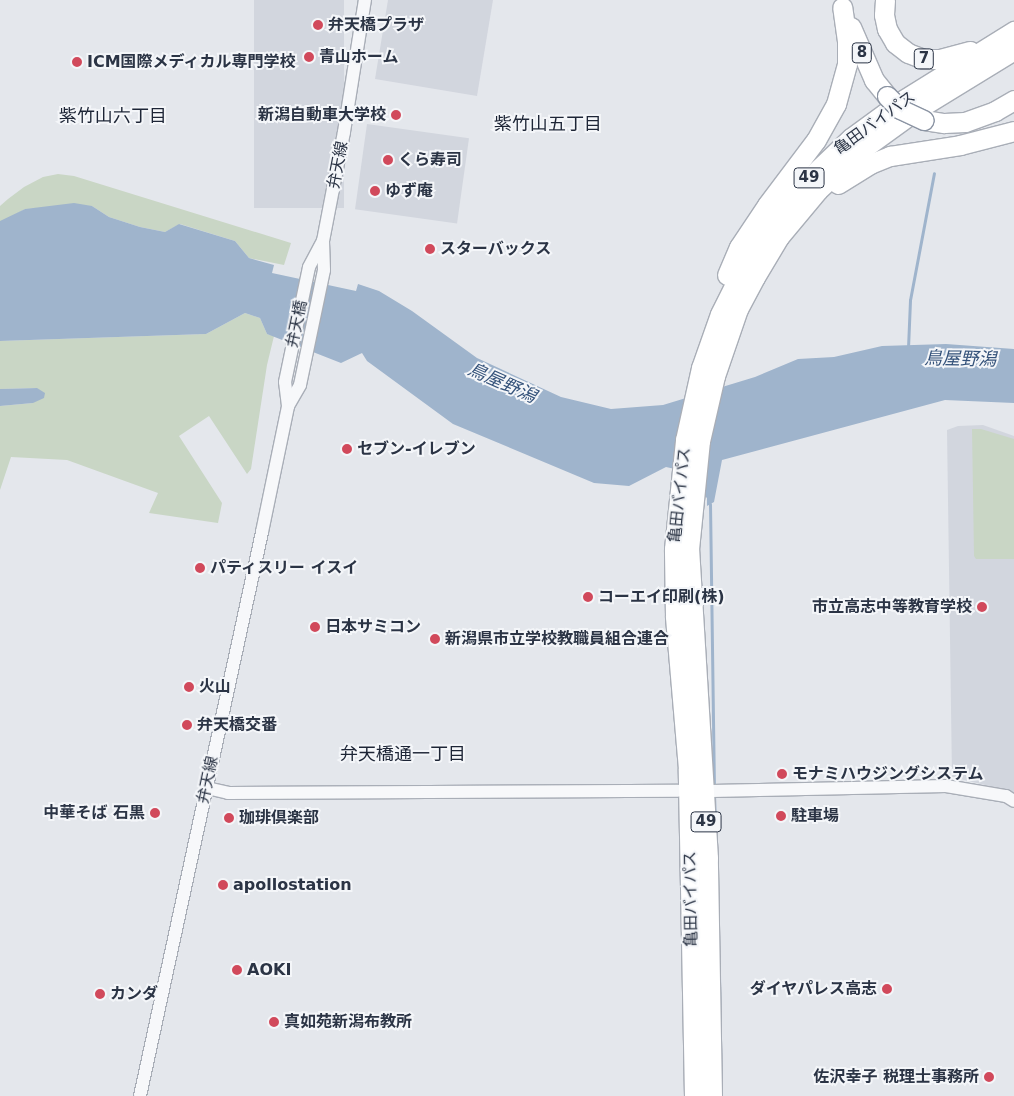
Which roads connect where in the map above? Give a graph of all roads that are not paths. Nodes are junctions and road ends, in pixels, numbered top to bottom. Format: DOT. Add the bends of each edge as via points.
graph roads {
  1 [pos="365,0"];
  2 [pos="885,0"];
  3 [pos="841,3"];
  4 [pos="1009,41"];
  5 [pos="1014,100"];
  6 [pos="1010,131"];
  7 [pos="805,206"];
  8 [pos="323,241"];
  9 [pos="705,375"];
  10 [pos="288,406"];
  11 [pos="681,549"];
  12 [pos="206,788"];
  13 [pos="678,791"];
  14 [pos="715,791"];
  15 [pos="1014,801"];
  16 [pos="140,1096"];
  17 [pos="694,1096"];
  18 [pos="712,1096"];
  1 -- 8 [label="street, 弁天線"];
  2 -- 4 [label="highway, 7" via="887,29 895,43 924,59 940,60"];
  3 -- 5 [label="highway, 8, bridge" via="874,80 900,109 924,120 966,122"];
  3 -- 9 [label="highway" via="847,64 836,104 816,140 739,247 711,313"];
  4 -- 7 [label="highway, 亀田バイパス / 49" via="860,151"];
  4 -- 9 [label="highway, 亀田バイパス / 49" via="896,106 851,138 810,177 777,215 740,274 720,314"];
  6 -- 7 [label="highway" via="960,144 890,156 848,176 827,194"];
  7 -- 9 [label="highway, 亀田バイパス / 49" via="779,237 755,277"];
  8 -- 10 [label="street, 弁天橋" via="324,270 300,386"];
  8 -- 10 [label="street, 弁天橋" via="309,267 285,382"];
  9 -- 11 [label="highway, 亀田バイパス / 49" via="700,442"];
  10 -- 12 [label="street, 弁天線"];
  11 -- 17 [label="highway, 亀田バイパス / 49" via="675,616 688,769"];
  11 -- 18 [label="highway, 亀田バイパス / 49" via="708,858"];
  12 -- 13 [label="street" via="228,793"];
  12 -- 16 [label="street, 弁天線"];
  14 -- 15 [label="street" via="946,786 1006,796"];
}
